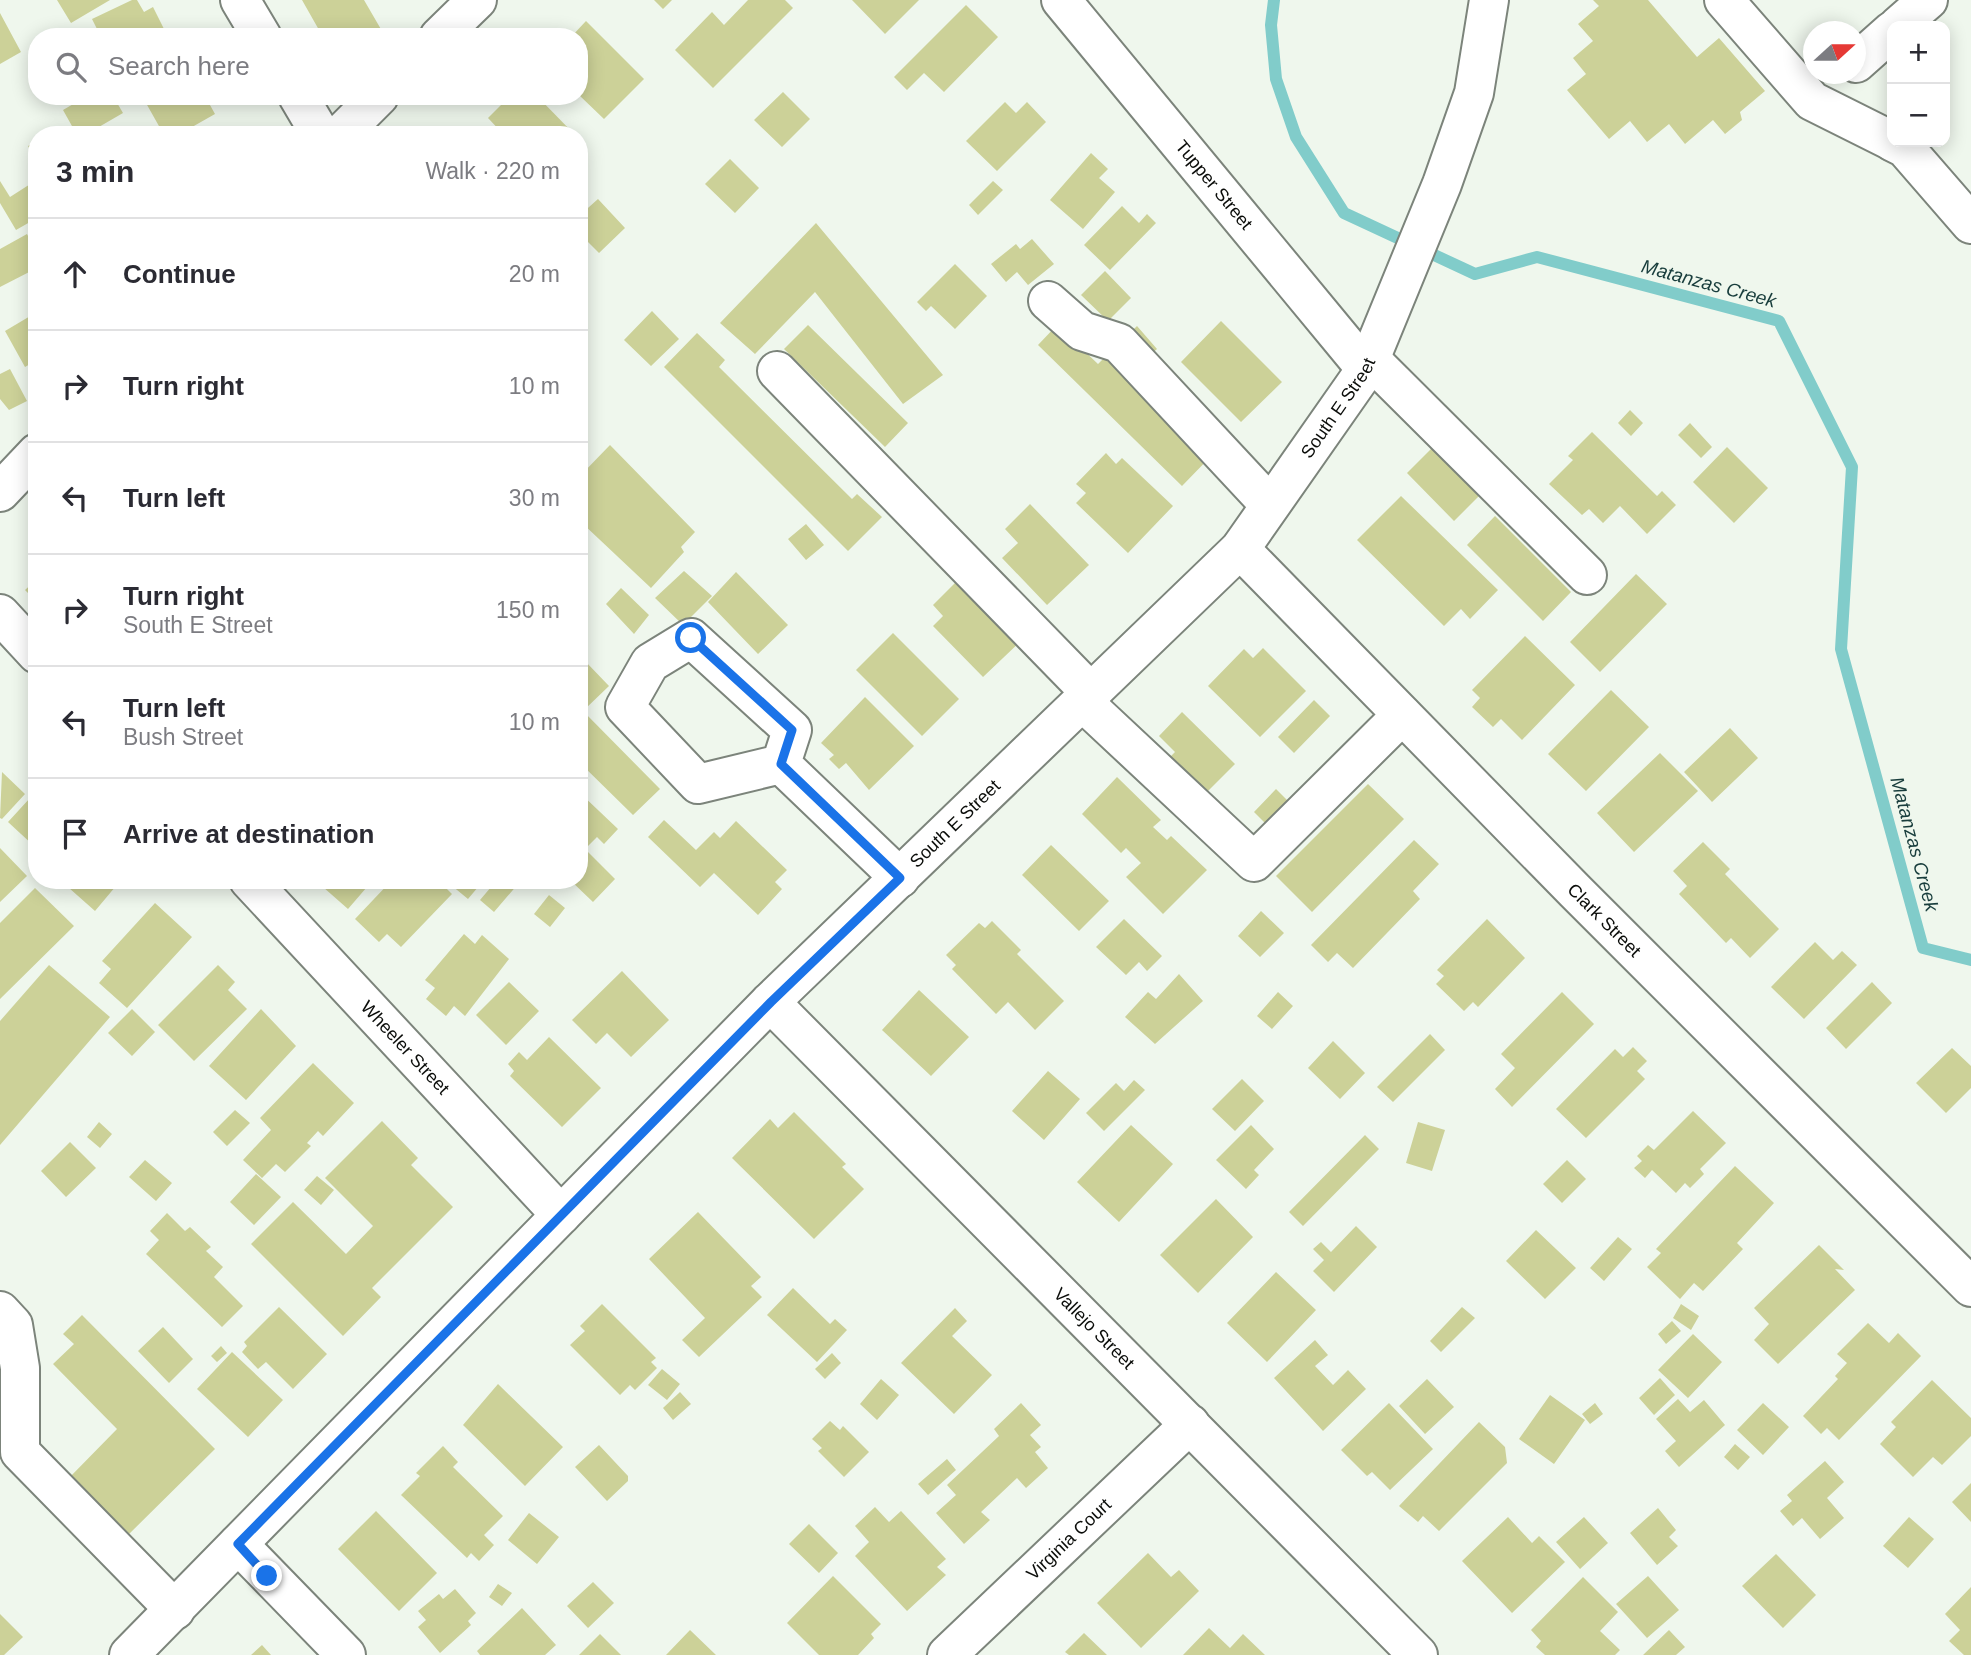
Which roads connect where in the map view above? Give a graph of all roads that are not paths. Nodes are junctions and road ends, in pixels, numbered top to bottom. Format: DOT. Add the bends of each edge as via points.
graph roads {
  1 [pos="240,0"];
  2 [pos="477,0"];
  3 [pos="1061,0"];
  4 [pos="1489,0"];
  5 [pos="1724,0"];
  6 [pos="1928,0"];
  7 [pos="1904,21"];
  8 [pos="257,28"];
  9 [pos="448,28"];
  10 [pos="1887,35"];
  11 [pos="1866,54"];
  12 [pos="1832,84"];
  13 [pos="1812,101"];
  14 [pos="303,105"];
  15 [pos="370,105"];
  16 [pos="316,126"];
  17 [pos="349,126"];
  18 [pos="1887,139"];
  19 [pos="1903,147"];
  20 [pos="1971,224"];
  21 [pos="1048,301"];
  22 [pos="1368,364"];
  23 [pos="777,372"];
  24 [pos="28,462"];
  25 [pos="0,492"];
  26 [pos="1270,505"];
  27 [pos="1240,549"];
  28 [pos="1587,575"];
  29 [pos="0,614"];
  30 [pos="28,644"];
  31 [pos="1088,698"];
  32 [pos="1402,715"];
  33 [pos="781,764"];
  34 [pos="900,878"];
  35 [pos="257,889"];
  36 [pos="771,1002"];
  37 [pos="561,1215"];
  38 [pos="1971,1287"];
  39 [pos="0,1311"];
  40 [pos="1190,1424"];
  41 [pos="238,1544"];
  42 [pos="175,1609"];
  43 [pos="129,1655"];
  44 [pos="346,1655"];
  45 [pos="947,1655"];
  46 [pos="1418,1655"];
  1 -- 8 [label="street"];
  2 -- 9 [label="street"];
  3 -- 22 [label="street, Tupper Street"];
  4 -- 22 [label="street, South E Street" via="1474,93"];
  5 -- 13 [label="street"];
  6 -- 7 [label="street"];
  10 -- 11 [label="street"];
  12 -- 13 [label="street"];
  13 -- 18 [label="street"];
  14 -- 16 [label="street"];
  15 -- 17 [label="street"];
  19 -- 20 [label="street"];
  21 -- 26 [label="street" via="1082,331 1119,343"];
  22 -- 26 [label="street, South E Street"];
  22 -- 28 [label="street, Tupper Street"];
  23 -- 31 [label="street"];
  24 -- 25 [label="street"];
  26 -- 27 [label="street, South E Street"];
  27 -- 31 [label="street, South E Street"];
  27 -- 32 [label="street, Clark Street"];
  29 -- 30 [label="street"];
  31 -- 32 [label="street" via="1254,862"];
  31 -- 34 [label="street, South E Street"];
  32 -- 38 [label="street, Clark Street"];
  33 -- 34 [label="street"];
  34 -- 36 [label="street, South E Street"];
  35 -- 37 [label="street, Wheeler Street"];
  36 -- 37 [label="street, South E Street"];
  36 -- 40 [label="street, Vallejo Street"];
  37 -- 41 [label="street, South E Street"];
  39 -- 42 [label="street" via="13,1325 20,1368 20,1452"];
  40 -- 45 [label="street, Virginia Court"];
  40 -- 46 [label="street, Vallejo Street"];
  41 -- 42 [label="street, South E Street"];
  41 -- 44 [label="street"];
  42 -- 43 [label="street, South E Street"];
}
